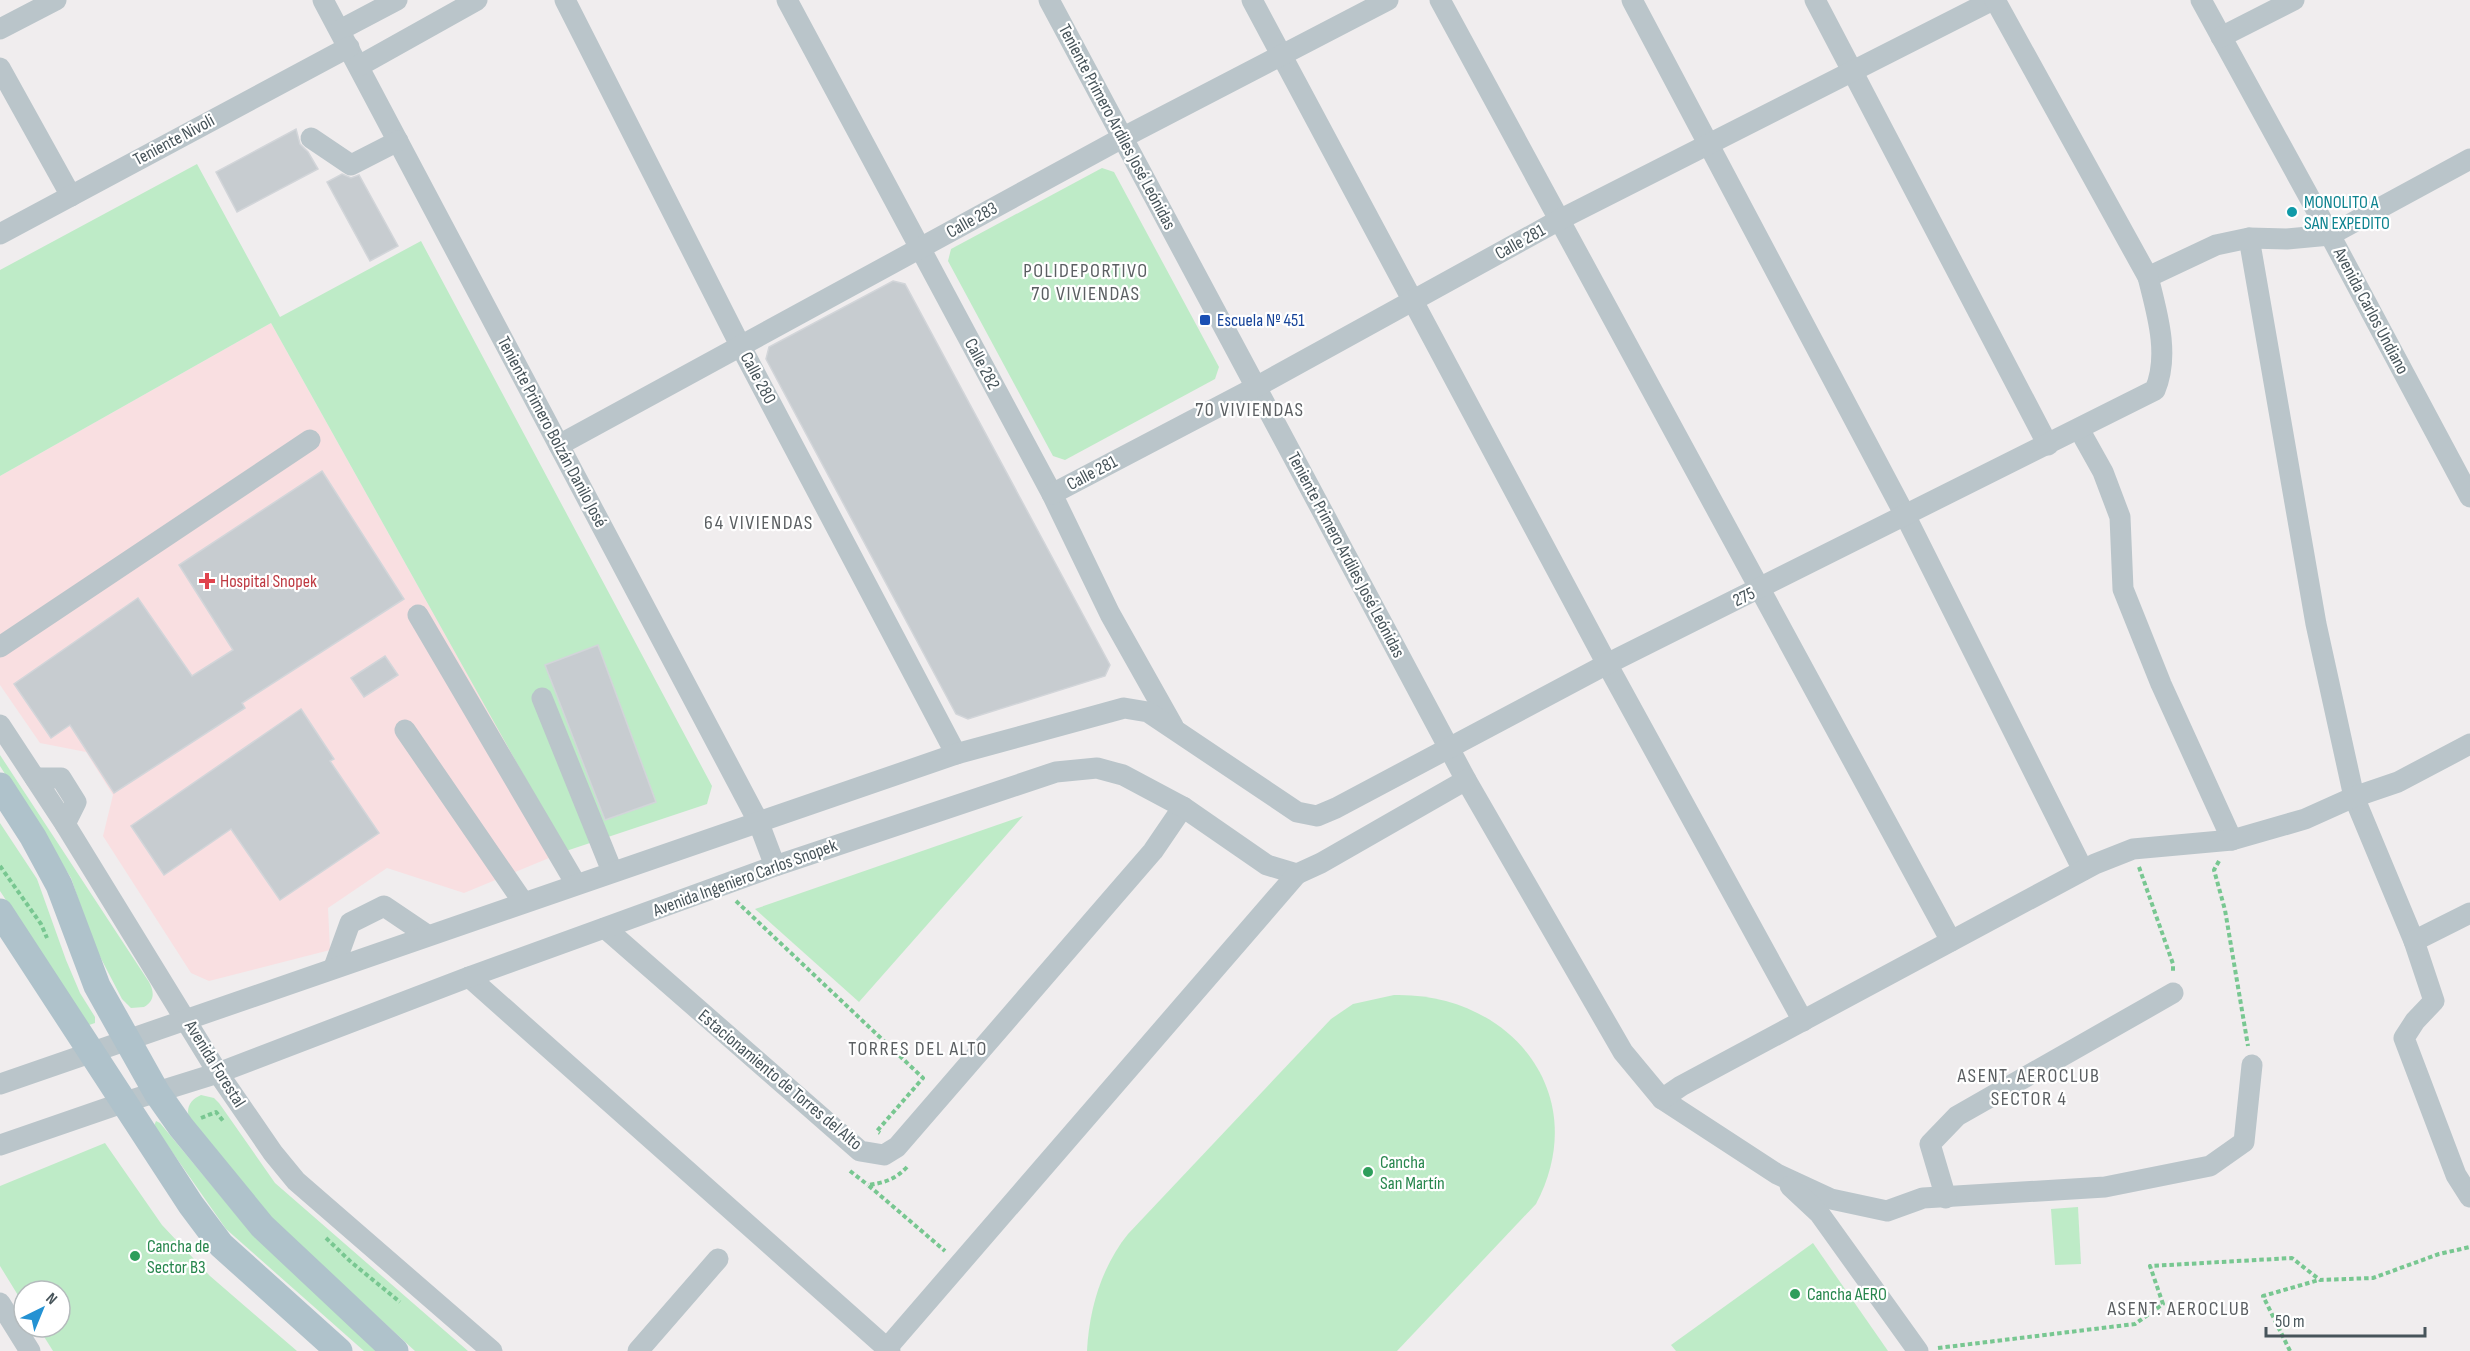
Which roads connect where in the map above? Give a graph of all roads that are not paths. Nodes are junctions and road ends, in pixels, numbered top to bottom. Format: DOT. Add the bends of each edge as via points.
graph roads {
  1 [pos="56,0"];
  2 [pos="323,0"];
  3 [pos="397,0"];
  4 [pos="477,0"];
  5 [pos="564,0"];
  6 [pos="788,0"];
  7 [pos="1049,0"];
  8 [pos="1252,0"];
  9 [pos="1388,0"];
  10 [pos="1440,0"];
  11 [pos="1632,0"];
  12 [pos="1815,0"];
  13 [pos="1994,0"];
  14 [pos="2201,0"];
  15 [pos="2294,0"];
  16 [pos="0,29"];
  17 [pos="2221,37"];
  18 [pos="344,39"];
  19 [pos="1281,55"];
  20 [pos="359,66"];
  21 [pos="0,68"];
  22 [pos="1853,72"];
  23 [pos="311,138"];
  24 [pos="1122,138"];
  25 [pos="398,141"];
  26 [pos="1709,144"];
  27 [pos="2470,159"];
  28 [pos="71,196"];
  29 [pos="1561,219"];
  30 [pos="0,234"];
  31 [pos="2330,235"];
  32 [pos="2249,238"];
  33 [pos="920,248"];
  34 [pos="2148,277"];
  35 [pos="1411,301"];
  36 [pos="741,347"];
  37 [pos="1256,387"];
  38 [pos="2079,429"];
  39 [pos="310,440"];
  40 [pos="558,445"];
  41 [pos="2048,445"];
  42 [pos="1052,494"];
  43 [pos="2470,496"];
  44 [pos="1906,517"];
  45 [pos="1761,589"];
  46 [pos="418,615"];
  47 [pos="0,647"];
  48 [pos="1607,664"];
  49 [pos="542,698"];
  50 [pos="0,725"];
  51 [pos="1174,729"];
  52 [pos="405,730"];
  53 [pos="2470,744"];
  54 [pos="1448,748"];
  55 [pos="956,754"];
  56 [pos="1466,780"];
  57 [pos="0,786"];
  58 [pos="2354,797"];
  59 [pos="1183,807"];
  60 [pos="758,821"];
  61 [pos="2232,840"];
  62 [pos="775,866"];
  63 [pos="2083,870"];
  64 [pos="612,871"];
  65 [pos="1297,874"];
  66 [pos="576,884"];
  67 [pos="523,902"];
  68 [pos="0,912"];
  69 [pos="2470,913"];
  70 [pos="605,928"];
  71 [pos="427,935"];
  72 [pos="1951,941"];
  73 [pos="2414,941"];
  74 [pos="334,967"];
  75 [pos="469,977"];
  76 [pos="2173,993"];
  77 [pos="186,1018"];
  78 [pos="1803,1021"];
  79 [pos="127,1039"];
  80 [pos="92,1051"];
  81 [pos="2252,1065"];
  82 [pos="218,1073"];
  83 [pos="0,1084"];
  84 [pos="157,1093"];
  85 [pos="1662,1099"];
  86 [pos="125,1101"];
  87 [pos="0,1145"];
  88 [pos="1777,1174"];
  89 [pos="2470,1197"];
  90 [pos="1946,1198"];
  91 [pos="718,1259"];
  92 [pos="0,1303"];
  93 [pos="889,1350"];
  94 [pos="1918,1350"];
  95 [pos="30,1351"];
  96 [pos="339,1351"];
  97 [pos="395,1351"];
  98 [pos="492,1351"];
  99 [pos="638,1351"];
  1 -- 16 [label="street"];
  2 -- 18 [label="street, Teniente Primero Bolzán Danilo José"];
  3 -- 18 [label="street, Teniente Nivoli"];
  4 -- 20 [label="street"];
  5 -- 36 [label="street, Calle 280"];
  6 -- 33 [label="street, Calle 282"];
  7 -- 24 [label="street, Teniente Primero Ardiles José Leónidas"];
  8 -- 19 [label="street"];
  9 -- 19 [label="street, Calle 283"];
  10 -- 29 [label="street"];
  11 -- 26 [label="street"];
  12 -- 22 [label="street"];
  13 -- 22 [label="street, Calle 281"];
  13 -- 34 [label="street"];
  14 -- 17 [label="street, Avenida Carlos Undiano"];
  15 -- 17 [label="street"];
  17 -- 31 [label="street, Avenida Carlos Undiano"];
  18 -- 20 [label="street, Teniente Primero Bolzán Danilo José"];
  18 -- 28 [label="street, Teniente Nivoli"];
  19 -- 24 [label="street, Calle 283"];
  19 -- 35 [label="street"];
  20 -- 25 [label="street, Teniente Primero Bolzán Danilo José"];
  21 -- 28 [label="street"];
  22 -- 26 [label="street, Calle 281"];
  22 -- 41 [label="street"];
  23 -- 25 [label="street" via="351,165"];
  24 -- 33 [label="street, Calle 283"];
  24 -- 37 [label="street, Teniente Primero Ardiles José Leónidas"];
  25 -- 40 [label="street, Teniente Primero Bolzán Danilo José"];
  26 -- 29 [label="street, Calle 281"];
  26 -- 44 [label="street"];
  27 -- 31 [label="street"];
  28 -- 30 [label="street, Teniente Nivoli"];
  29 -- 35 [label="street, Calle 281"];
  29 -- 45 [label="street"];
  31 -- 32 [label="street"];
  31 -- 43 [label="street, Avenida Carlos Undiano"];
  32 -- 34 [label="street" via="2216,245"];
  32 -- 58 [label="street" via="2316,624"];
  33 -- 36 [label="street, Calle 283"];
  33 -- 42 [label="street, Calle 282"];
  34 -- 38 [label="street, 275" via="2159,331 2162,374 2155,390"];
  35 -- 37 [label="street, Calle 281"];
  35 -- 48 [label="street"];
  36 -- 40 [label="street, Calle 283"];
  36 -- 55 [label="street, Calle 280"];
  37 -- 42 [label="street, Calle 281"];
  37 -- 54 [label="street, Teniente Primero Ardiles José Leónidas"];
  38 -- 41 [label="street, 275"];
  38 -- 61 [label="street" via="2103,472 2120,517 2124,589 2161,684"];
  39 -- 47 [label="street"];
  40 -- 60 [label="street, Teniente Primero Bolzán Danilo José"];
  41 -- 44 [label="street, 275"];
  42 -- 51 [label="street, Calle 282" via="1110,614"];
  44 -- 45 [label="street, 275"];
  44 -- 63 [label="street"];
  45 -- 48 [label="street, 275"];
  45 -- 72 [label="street"];
  46 -- 66 [label="street"];
  48 -- 54 [label="street, 275"];
  48 -- 78 [label="street"];
  49 -- 64 [label="street"];
  50 -- 77 [label="street, Avenida Forestal"];
  51 -- 54 [label="street, 275" via="1297,812 1317,816"];
  51 -- 55 [label="street" via="1148,712 1124,708"];
  52 -- 67 [label="street"];
  53 -- 58 [label="street" via="2398,782"];
  54 -- 56 [label="street, Teniente Primero Ardiles José Leónidas"];
  55 -- 60 [label="street"];
  56 -- 65 [label="street"];
  56 -- 85 [label="street, Teniente Primero Ardiles José Leónidas" via="1623,1052"];
  57 -- 79 [label="main road" via="59,885 97,986"];
  58 -- 61 [label="street" via="2305,819"];
  58 -- 73 [label="street"];
  59 -- 62 [label="street, Avenida Ingeniero Carlos Snopek" via="1123,775 1105,770 1056,772"];
  59 -- 65 [label="street, Avenida Ingeniero Carlos Snopek" via="1267,865"];
  59 -- 70 [label="street, Estacionamiento de Torres del Alto" via="1153,851 897,1147 884,1155 860,1151"];
  60 -- 62 [label="street, Teniente Primero Bolzán Danilo José"];
  60 -- 64 [label="street"];
  61 -- 63 [label="street" via="2133,849"];
  62 -- 70 [label="street, Avenida Ingeniero Carlos Snopek"];
  63 -- 72 [label="street"];
  64 -- 66 [label="street"];
  65 -- 93 [label="street"];
  66 -- 67 [label="street"];
  67 -- 71 [label="street"];
  68 -- 80 [label="main road"];
  69 -- 73 [label="street"];
  70 -- 75 [label="street, Avenida Ingeniero Carlos Snopek"];
  71 -- 74 [label="street"];
  71 -- 74 [label="street" via="384,906 350,923"];
  72 -- 78 [label="street"];
  73 -- 89 [label="street" via="2434,1001 2404,1038 2457,1175"];
  74 -- 77 [label="street"];
  75 -- 82 [label="street, Avenida Ingeniero Carlos Snopek"];
  75 -- 93 [label="street"];
  76 -- 90 [label="street" via="1957,1116 1930,1144"];
  77 -- 79 [label="street"];
  77 -- 82 [label="street, Avenida Forestal"];
  78 -- 85 [label="street"];
  79 -- 80 [label="street"];
  79 -- 84 [label="main road"];
  80 -- 83 [label="street"];
  80 -- 86 [label="main road"];
  81 -- 90 [label="street" via="2244,1142 2210,1166 2105,1188"];
  82 -- 84 [label="street, Avenida Ingeniero Carlos Snopek"];
  82 -- 98 [label="street, Avenida Forestal" via="296,1181"];
  84 -- 86 [label="street, Avenida Ingeniero Carlos Snopek"];
  84 -- 97 [label="main road" via="262,1226"];
  85 -- 88 [label="street, Teniente Primero Ardiles José Leónidas"];
  86 -- 87 [label="street, Avenida Ingeniero Carlos Snopek"];
  86 -- 96 [label="main road" via="221,1245"];
  88 -- 90 [label="street" via="1831,1198 1887,1211 1923,1198"];
  88 -- 94 [label="street" via="1819,1213"];
  91 -- 99 [label="street"];
  92 -- 95 [label="street"];
}
